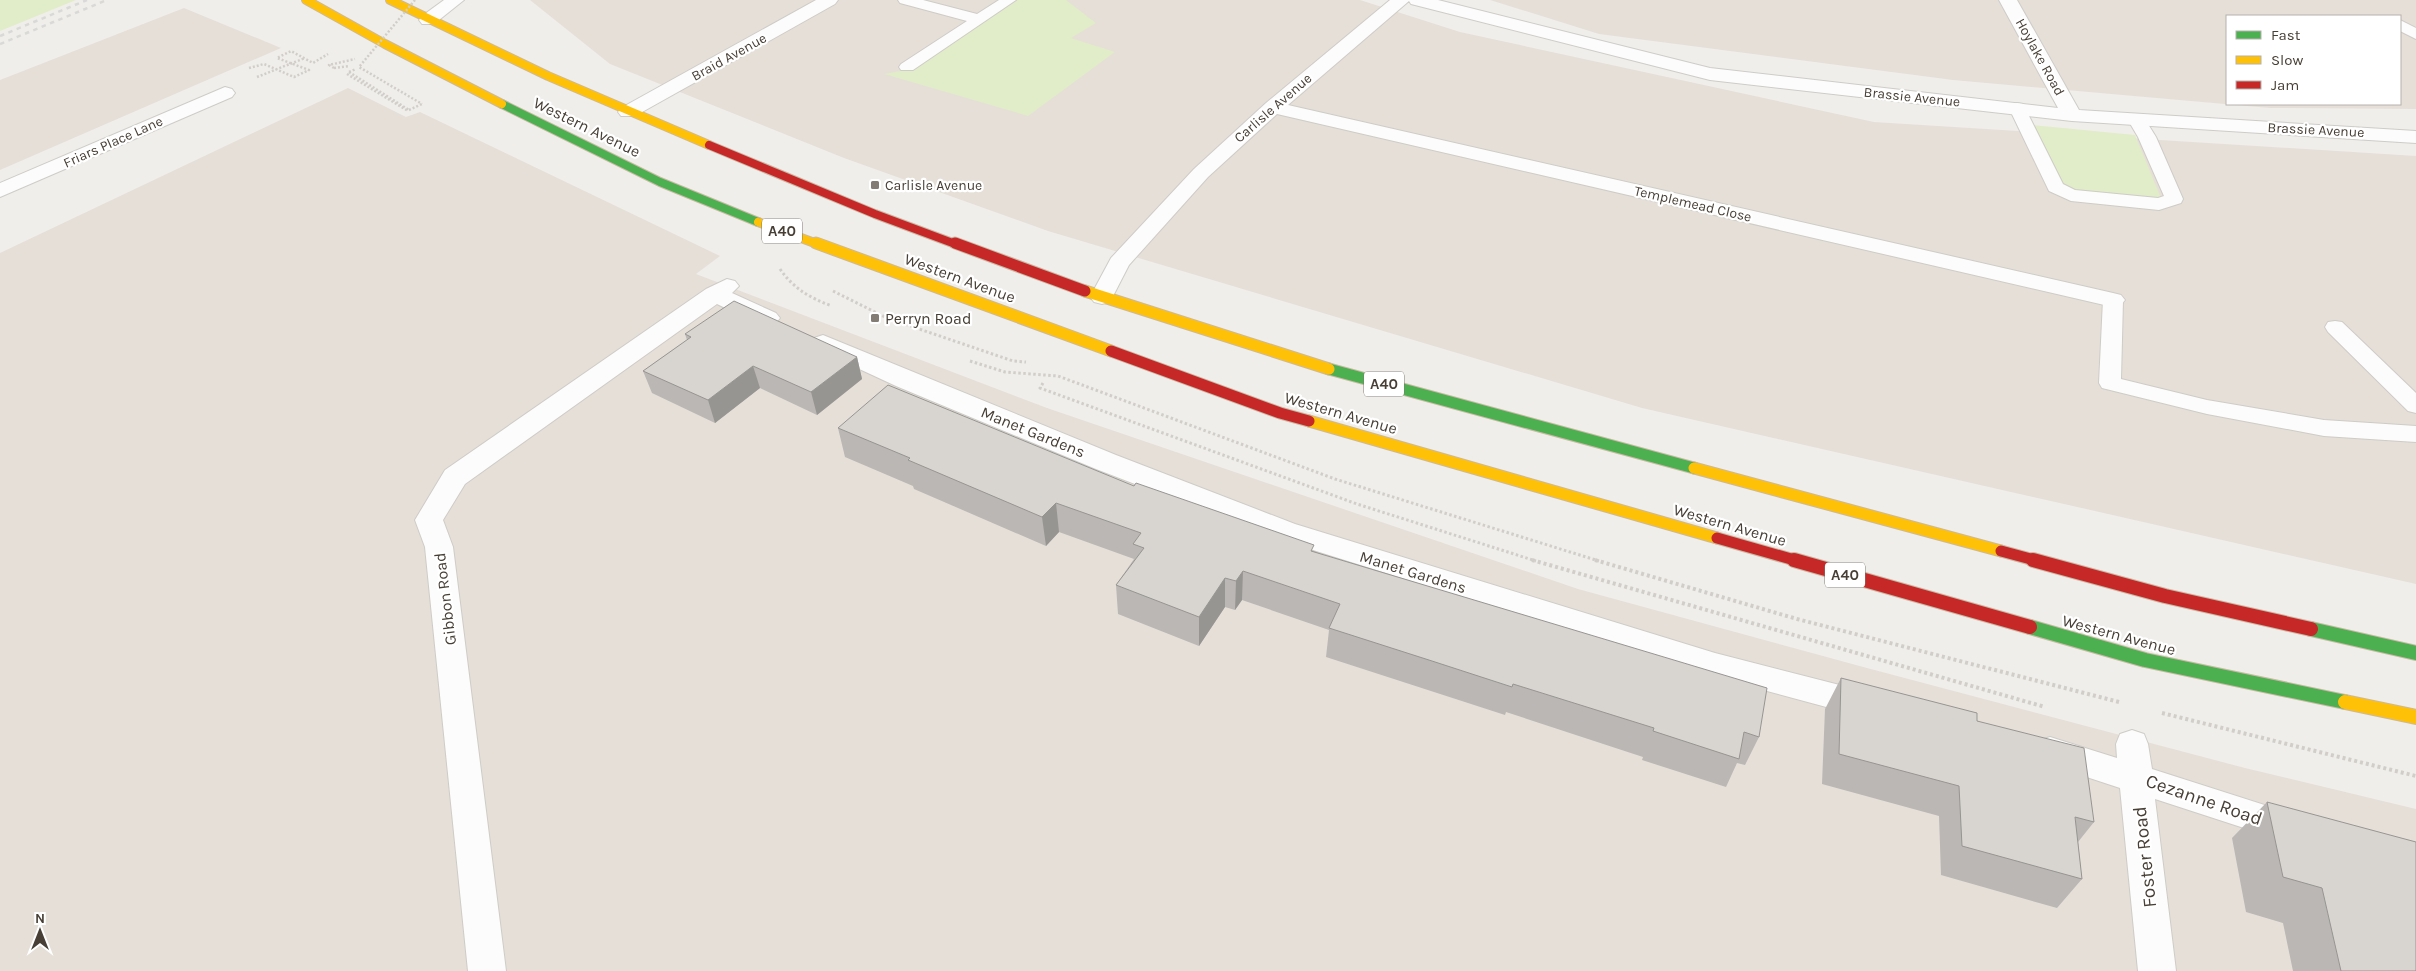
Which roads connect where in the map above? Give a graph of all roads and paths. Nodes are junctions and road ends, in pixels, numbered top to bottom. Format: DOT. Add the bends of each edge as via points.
graph roads {
  1 [pos="306,0"];
  2 [pos="390,0"];
  3 [pos="415,0"];
  4 [pos="455,0"];
  5 [pos="829,0"];
  6 [pos="905,0"];
  7 [pos="1010,0"];
  8 [pos="1400,0"];
  9 [pos="1417,0"];
  10 [pos="2008,0"];
  11 [pos="2416,18"];
  12 [pos="978,19"];
  13 [pos="2401,19"];
  14 [pos="428,20"];
  15 [pos="2401,26"];
  16 [pos="2416,34"];
  17 [pos="333,51"];
  18 [pos="306,58"];
  19 [pos="355,59"];
  20 [pos="290,64"];
  21 [pos="908,67"];
  22 [pos="334,68"];
  23 [pos="246,69"];
  24 [pos="278,69"];
  25 [pos="267,74"];
  26 [pos="225,93"];
  27 [pos="1273,107"];
  28 [pos="2017,108"];
  29 [pos="408,111"];
  30 [pos="628,112"];
  31 [pos="2072,115"];
  32 [pos="2136,120"];
  33 [pos="2416,136"];
  34 [pos="0,192"];
  35 [pos="784,278"];
  36 [pos="826,288"];
  37 [pos="721,290"];
  38 [pos="1102,297"];
  39 [pos="2113,300"];
  40 [pos="834,307"];
  41 [pos="2335,327"];
  42 [pos="961,357"];
  43 [pos="1032,362"];
  44 [pos="1043,383"];
  45 [pos="2416,406"];
  46 [pos="2416,434"];
  47 [pos="2416,653"];
  48 [pos="2127,704"];
  49 [pos="2048,708"];
  50 [pos="1893,711"];
  51 [pos="2155,711"];
  52 [pos="2416,717"];
  53 [pos="2021,743"];
  54 [pos="2134,760"];
  55 [pos="2416,776"];
  56 [pos="2313,834"];
  57 [pos="487,971"];
  58 [pos="2157,971"];
  1 -- 52 [label="highway, Western Avenue / A40" via="556,132 722,209 1280,413 2145,660"];
  2 -- 14 [label="highway, Western Avenue / A40"];
  3 -- 29 [label="path, bridge" via="359,67 422,104 409,110 348,73"];
  4 -- 14 [label="street"];
  5 -- 30 [label="street, Braid Avenue"];
  6 -- 12 [label="lane"];
  7 -- 12 [label="lane"];
  8 -- 27 [label="street, Carlisle Avenue"];
  9 -- 28 [label="street, Brassie Avenue" via="1710,74"];
  10 -- 31 [label="street, Hoylake Road"];
  11 -- 13 [label="lane"];
  12 -- 21 [label="lane"];
  14 -- 30 [label="highway, Western Avenue / A40"];
  15 -- 16 [label="lane"];
  17 -- 18 [label="path" via="313,63"];
  18 -- 20 [label="path"];
  18 -- 20 [label="path" via="291,52 276,58"];
  19 -- 22 [label="path, bridge" via="329,65"];
  20 -- 24 [label="path"];
  20 -- 24 [label="path" via="309,70 294,77"];
  23 -- 24 [label="path" via="264,64"];
  24 -- 25 [label="path"];
  26 -- 34 [label="street, Friars Place Lane"];
  27 -- 38 [label="street, Carlisle Avenue" via="1201,173 1118,263"];
  27 -- 39 [label="street, Templemead Close"];
  28 -- 31 [label="street, Brassie Avenue"];
  28 -- 32 [label="lane" via="2055,187 2071,195 2160,204 2174,199 2147,136"];
  30 -- 38 [label="highway, Western Avenue / A40" via="875,214"];
  31 -- 32 [label="street, Brassie Avenue"];
  32 -- 33 [label="street, Brassie Avenue"];
  35 -- 40 [label="path" via="807,296"];
  36 -- 43 [label="path" via="887,318 1013,361"];
  37 -- 50 [label="street, Manet Gardens" via="796,331 905,380 1285,530 1715,665"];
  37 -- 57 [label="street, Gibbon Road" via="454,477 429,520 439,547"];
  38 -- 47 [label="highway, Western Avenue / A40" via="1308,364 2165,596"];
  39 -- 46 [label="lane" via="2110,383 2207,407 2324,428"];
  41 -- 45 [label="lane"];
  42 -- 48 [label="path" via="1005,372 1058,376 1335,479 1605,563 1797,619"];
  44 -- 49 [label="path" via="1040,388 1366,507 1704,612"];
  51 -- 55 [label="path"];
  53 -- 54 [label="street"];
  54 -- 56 [label="street, Cezanne Road" via="2194,798"];
  54 -- 58 [label="street, Foster Road"];
}
